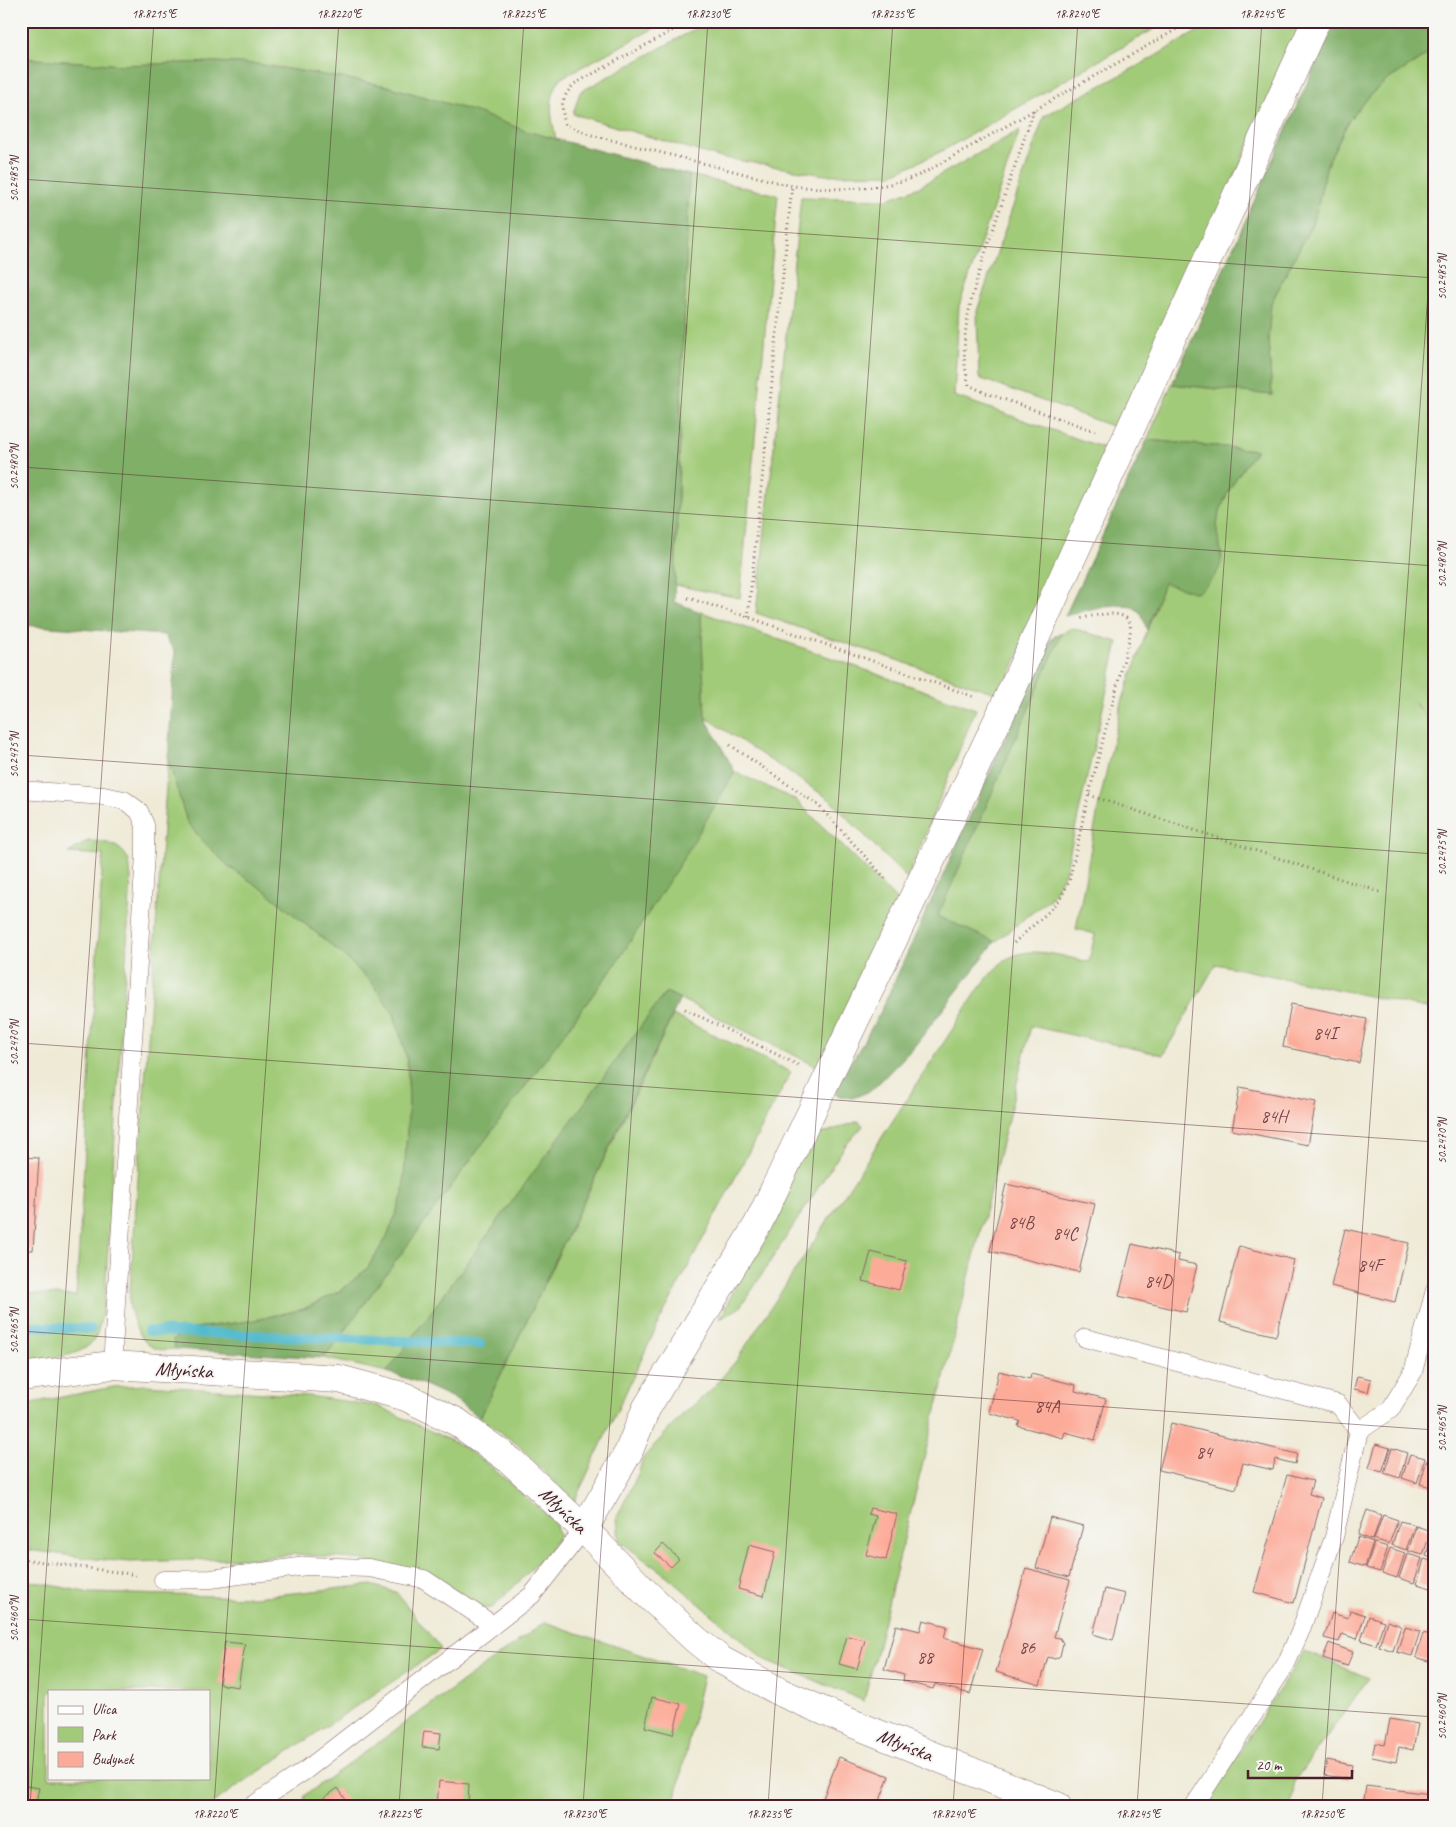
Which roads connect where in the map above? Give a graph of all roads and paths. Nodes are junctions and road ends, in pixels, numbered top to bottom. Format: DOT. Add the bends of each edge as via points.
graph roads {
  1 [pos="690,21"];
  2 [pos="1190,21"];
  3 [pos="1316,21"];
  4 [pos="1034,110"];
  5 [pos="792,186"];
  6 [pos="1124,442"];
  7 [pos="688,598"];
  8 [pos="748,617"];
  9 [pos="1038,631"];
  10 [pos="1004,707"];
  11 [pos="730,744"];
  12 [pos="21,790"];
  13 [pos="1089,796"];
  14 [pos="1380,892"];
  15 [pos="910,906"];
  16 [pos="1014,943"];
  17 [pos="685,1008"];
  18 [pos="827,1080"];
  19 [pos="1435,1290"];
  20 [pos="1086,1338"];
  21 [pos="112,1365"];
  22 [pos="21,1377"];
  23 [pos="1359,1431"];
  24 [pos="584,1529"];
  25 [pos="21,1559"];
  26 [pos="163,1580"];
  27 [pos="494,1625"];
  28 [pos="252,1806"];
  29 [pos="1057,1806"];
  30 [pos="1194,1806"];
  1 -- 5 [label="path" via="574,84 563,97 565,125 592,135"];
  2 -- 4 [label="path"];
  3 -- 6 [label="street"];
  4 -- 5 [label="path" via="903,182 872,188"];
  4 -- 6 [label="path" via="972,291 964,352 966,374 969,385 983,392"];
  5 -- 8 [label="path"];
  6 -- 9 [label="street"];
  7 -- 8 [label="path"];
  8 -- 10 [label="path"];
  9 -- 10 [label="street"];
  9 -- 13 [label="path" via="1106,614 1124,617 1130,622 1129,640"];
  10 -- 15 [label="street"];
  11 -- 15 [label="path" via="818,805"];
  12 -- 21 [label="lane" via="124,800 139,811 145,825"];
  13 -- 14 [label="path"];
  13 -- 16 [label="path" via="1069,882 1048,912"];
  15 -- 18 [label="street"];
  17 -- 18 [label="path"];
  18 -- 24 [label="street" via="758,1224 646,1409 628,1453"];
  19 -- 23 [label="lane" via="1413,1372 1390,1410"];
  20 -- 23 [label="lane" via="1338,1404"];
  21 -- 22 [label="street, Młyńska"];
  21 -- 24 [label="street, Młyńska" via="339,1379 406,1397 457,1422 511,1460"];
  23 -- 30 [label="lane" via="1334,1536 1286,1664"];
  24 -- 27 [label="lane" via="532,1595"];
  24 -- 29 [label="street, Młyńska" via="645,1592 722,1660 840,1718"];
  25 -- 26 [label="path"];
  26 -- 27 [label="lane" via="211,1579 306,1566 368,1568 424,1579"];
  27 -- 28 [label="lane" via="306,1770"];
}
